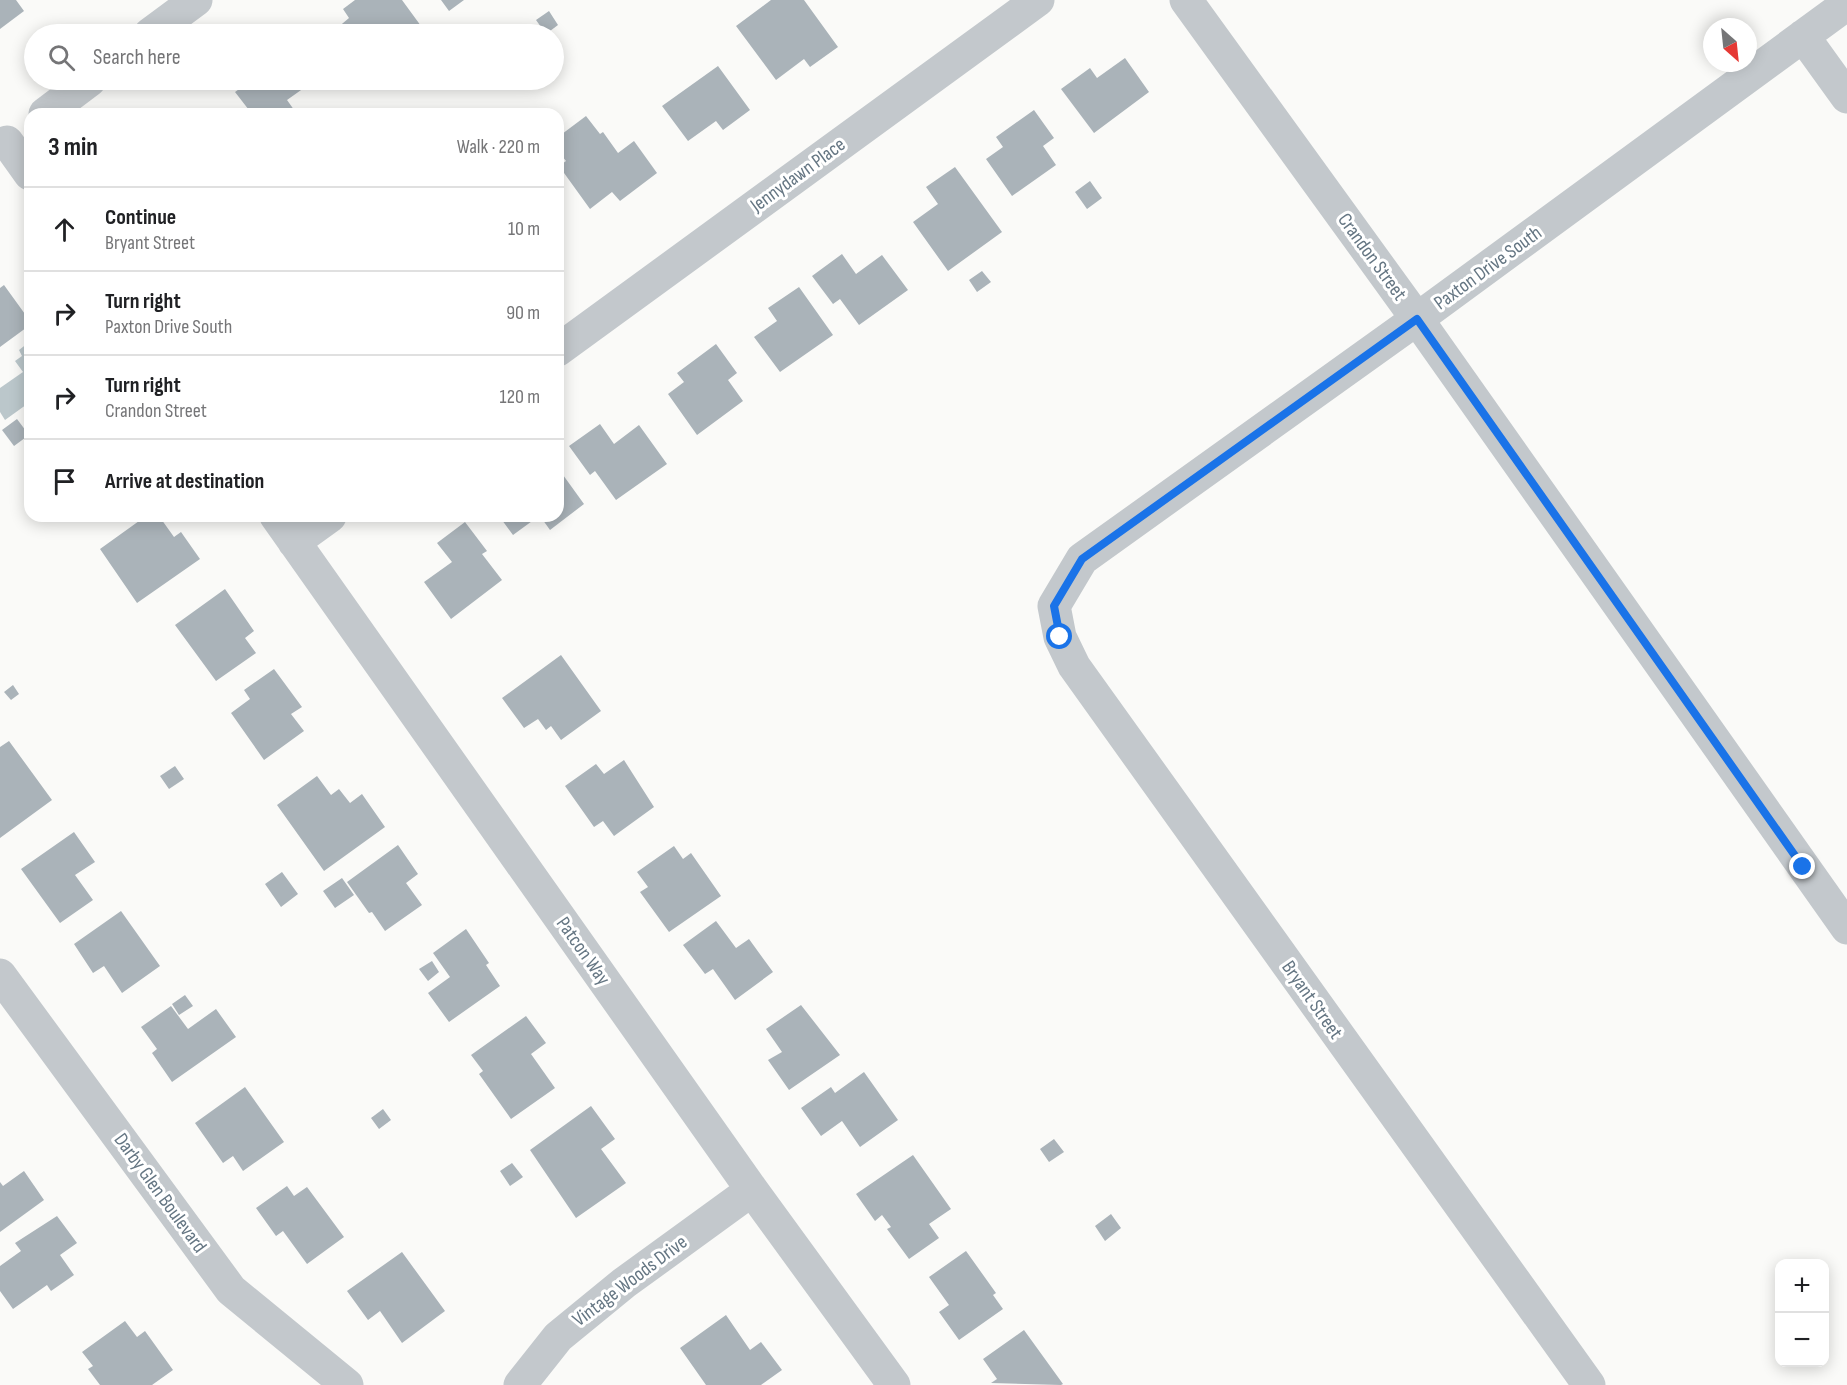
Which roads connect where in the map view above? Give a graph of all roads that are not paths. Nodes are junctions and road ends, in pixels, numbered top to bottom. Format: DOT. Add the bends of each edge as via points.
graph roads {
  1 [pos="196,0"];
  2 [pos="1038,0"];
  3 [pos="1186,0"];
  4 [pos="1847,4"];
  5 [pos="164,24"];
  6 [pos="1803,36"];
  7 [pos="77,90"];
  8 [pos="1847,97"];
  9 [pos="53,108"];
  10 [pos="12,138"];
  11 [pos="24,162"];
  12 [pos="1417,319"];
  13 [pos="564,346"];
  14 [pos="280,522"];
  15 [pos="322,522"];
  16 [pos="294,542"];
  17 [pos="1054,606"];
  18 [pos="1847,928"];
  19 [pos="0,975"];
  20 [pos="752,1190"];
  21 [pos="347,1385"];
  22 [pos="520,1385"];
  23 [pos="894,1385"];
  24 [pos="1589,1385"];
  1 -- 5 [label="street"];
  2 -- 13 [label="street, Jennydawn Place"];
  3 -- 12 [label="street, Crandon Street"];
  4 -- 6 [label="street, Paxton Drive South"];
  6 -- 8 [label="street"];
  6 -- 12 [label="street, Paxton Drive South"];
  7 -- 9 [label="street"];
  10 -- 11 [label="street"];
  12 -- 17 [label="street, Paxton Drive South" via="1082,559"];
  12 -- 18 [label="street, Crandon Street"];
  14 -- 16 [label="street, Patcon Way"];
  15 -- 16 [label="street"];
  16 -- 20 [label="street, Patcon Way"];
  17 -- 24 [label="street, Bryant Street" via="1060,637 1074,666"];
  19 -- 21 [label="street, Darby Glen Boulevard" via="231,1290"];
  20 -- 22 [label="street, Vintage Woods Drive" via="624,1283 558,1337"];
  20 -- 23 [label="street, Patcon Way"];
}
